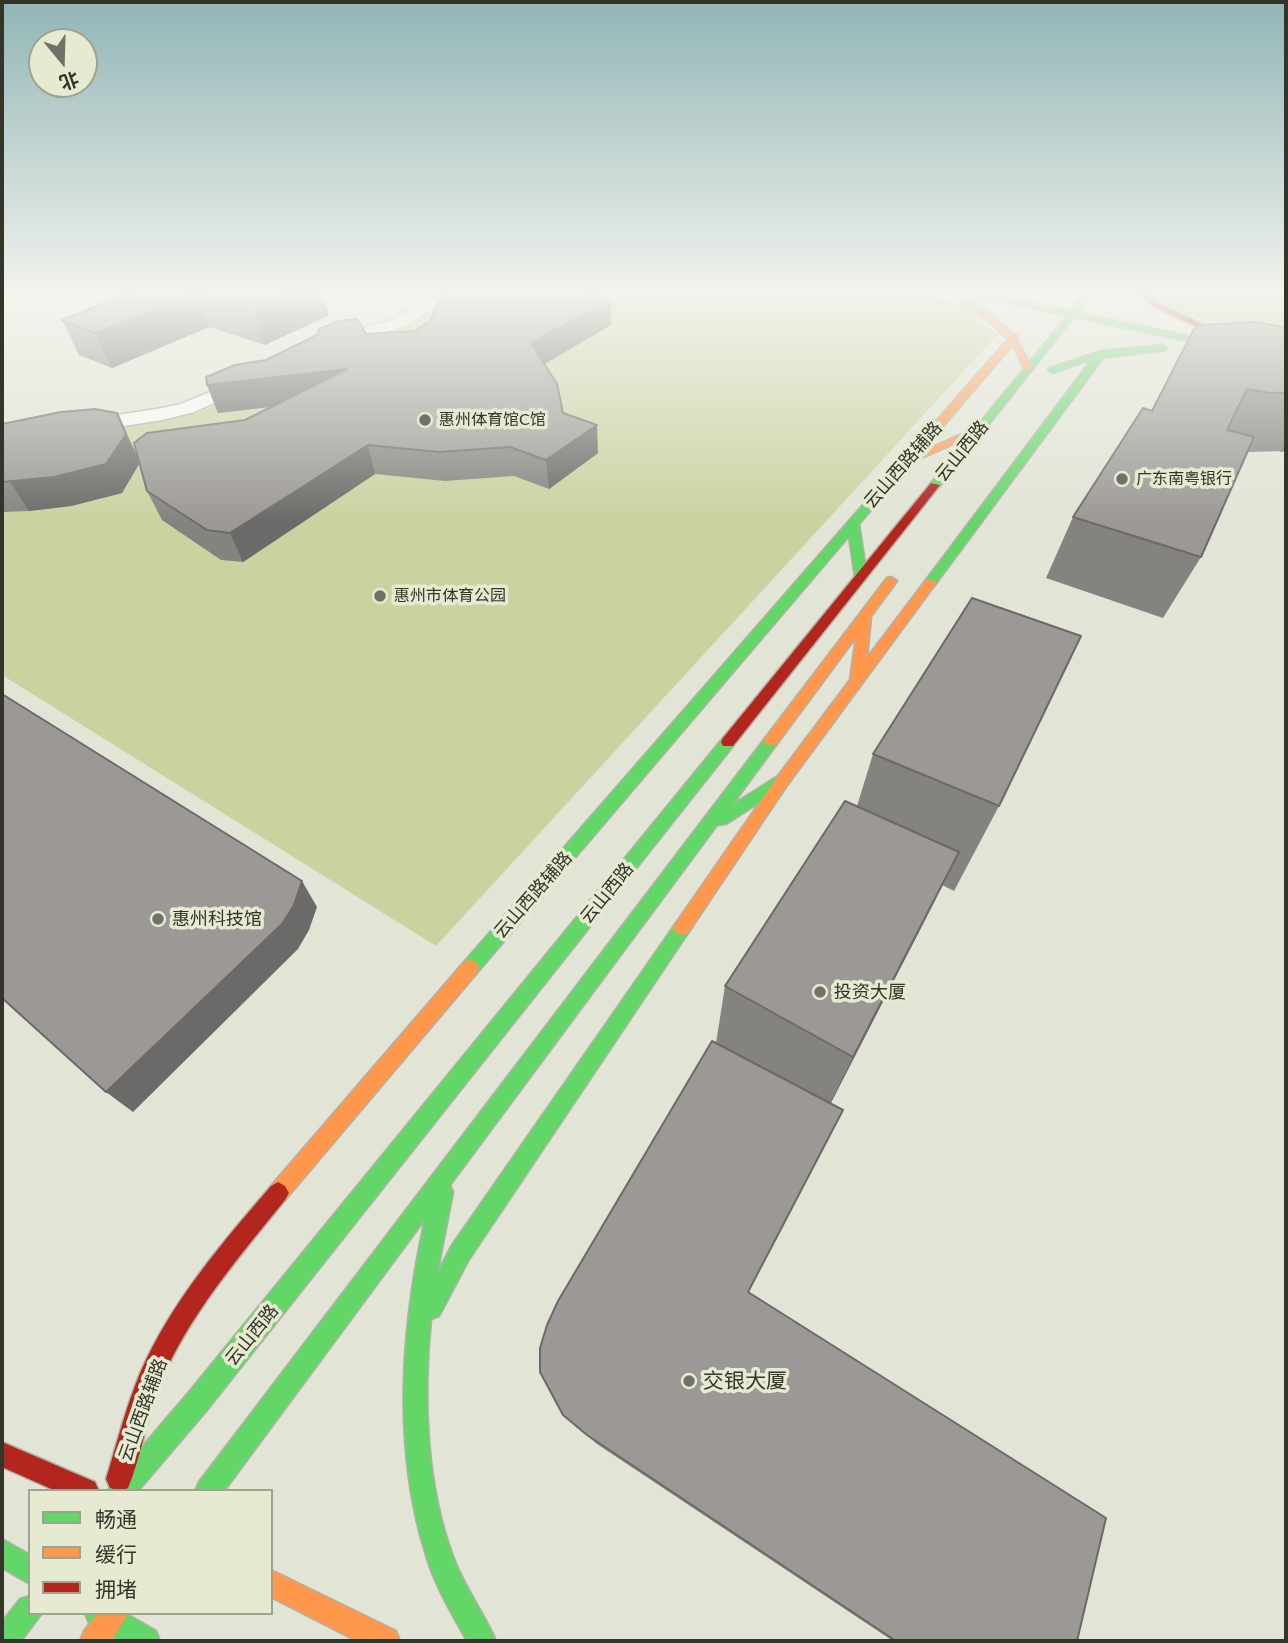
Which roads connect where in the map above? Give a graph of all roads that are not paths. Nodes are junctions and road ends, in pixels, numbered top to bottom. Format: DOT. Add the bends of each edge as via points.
graph roads {
  1 [pos="987,369"];
  2 [pos="1028,369"];
  3 [pos="1054,369"];
  4 [pos="1058,369"];
  5 [pos="1090,369"];
  6 [pos="980,429"];
  7 [pos="2,433"];
  8 [pos="2,439"];
  9 [pos="908,460"];
  10 [pos="853,523"];
  11 [pos="899,570"];
  12 [pos="861,577"];
  13 [pos="866,614"];
  14 [pos="857,681"];
  15 [pos="783,780"];
  16 [pos="700,832"];
  17 [pos="446,1176"];
  18 [pos="418,1333"];
  19 [pos="2,1454"];
  20 [pos="81,1489"];
  21 [pos="116,1489"];
  22 [pos="123,1489"];
  23 [pos="210,1489"];
  24 [pos="2,1552"];
  25 [pos="28,1570"];
  26 [pos="273,1584"];
  27 [pos="28,1611"];
  28 [pos="108,1615"];
  29 [pos="4,1641"];
  30 [pos="94,1641"];
  31 [pos="101,1641"];
  32 [pos="146,1641"];
  33 [pos="386,1641"];
  34 [pos="482,1641"];
  1 -- 9 [label="main road, 云山西路辅路"];
  2 -- 6 [label="main road, 云山西路"];
  3 -- 4 [label="main road" via="1049,375"];
  5 -- 14 [label="main road"];
  6 -- 9 [label="main road"];
  6 -- 12 [label="main road, 云山西路"];
  7 -- 8 [label="street" via="159,406 264,371 208,400 162,414"];
  9 -- 10 [label="main road, 云山西路辅路"];
  10 -- 12 [label="main road"];
  10 -- 21 [label="main road, 云山西路辅路" via="220,1261 176,1326 150,1380"];
  11 -- 13 [label="main road"];
  12 -- 22 [label="main road, 云山西路"];
  13 -- 14 [label="main road"];
  13 -- 16 [label="main road"];
  14 -- 15 [label="main road"];
  15 -- 16 [label="main road"];
  15 -- 18 [label="main road" via="460,1252"];
  16 -- 17 [label="main road"];
  17 -- 18 [label="main road" via="430,1235"];
  17 -- 23 [label="main road"];
  18 -- 34 [label="main road" via="417,1405 424,1487 441,1559"];
  19 -- 20 [label="main road"];
  24 -- 25 [label="main road"];
  26 -- 33 [label="main road"];
  27 -- 29 [label="main road"];
  28 -- 30 [label="main road"];
  28 -- 31 [label="main road"];
  28 -- 32 [label="main road"];
}
